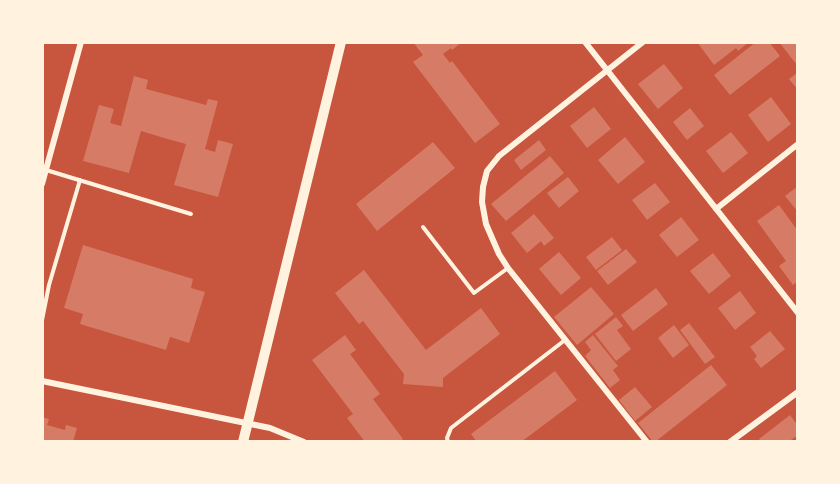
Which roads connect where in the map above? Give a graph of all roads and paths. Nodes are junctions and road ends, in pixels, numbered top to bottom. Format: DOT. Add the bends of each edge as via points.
graph roads {
  1 [pos="81,42"];
  2 [pos="340,42"];
  3 [pos="585,42"];
  4 [pos="643,42"];
  5 [pos="607,71"];
  6 [pos="798,144"];
  7 [pos="46,170"];
  8 [pos="80,180"];
  9 [pos="42,184"];
  10 [pos="716,208"];
  11 [pos="191,214"];
  12 [pos="423,227"];
  13 [pos="508,268"];
  14 [pos="798,313"];
  15 [pos="42,320"];
  16 [pos="565,340"];
  17 [pos="42,381"];
  18 [pos="798,392"];
  19 [pos="247,423"];
  20 [pos="243,442"];
  21 [pos="304,442"];
  22 [pos="448,442"];
  23 [pos="647,442"];
  24 [pos="730,442"];
  1 -- 7 [label="street"];
  2 -- 19 [label="main road"];
  3 -- 5 [label="street"];
  4 -- 5 [label="street"];
  5 -- 10 [label="street"];
  5 -- 13 [label="street" via="499,156 487,171 482,202 486,224"];
  6 -- 10 [label="street"];
  7 -- 8 [label="lane"];
  7 -- 9 [label="street"];
  8 -- 11 [label="lane"];
  8 -- 15 [label="lane"];
  10 -- 14 [label="street"];
  12 -- 13 [label="lane" via="474,293"];
  13 -- 16 [label="street"];
  16 -- 22 [label="lane" via="451,428"];
  16 -- 23 [label="street"];
  17 -- 19 [label="street"];
  18 -- 24 [label="street"];
  19 -- 20 [label="main road"];
  19 -- 21 [label="street"];
}
